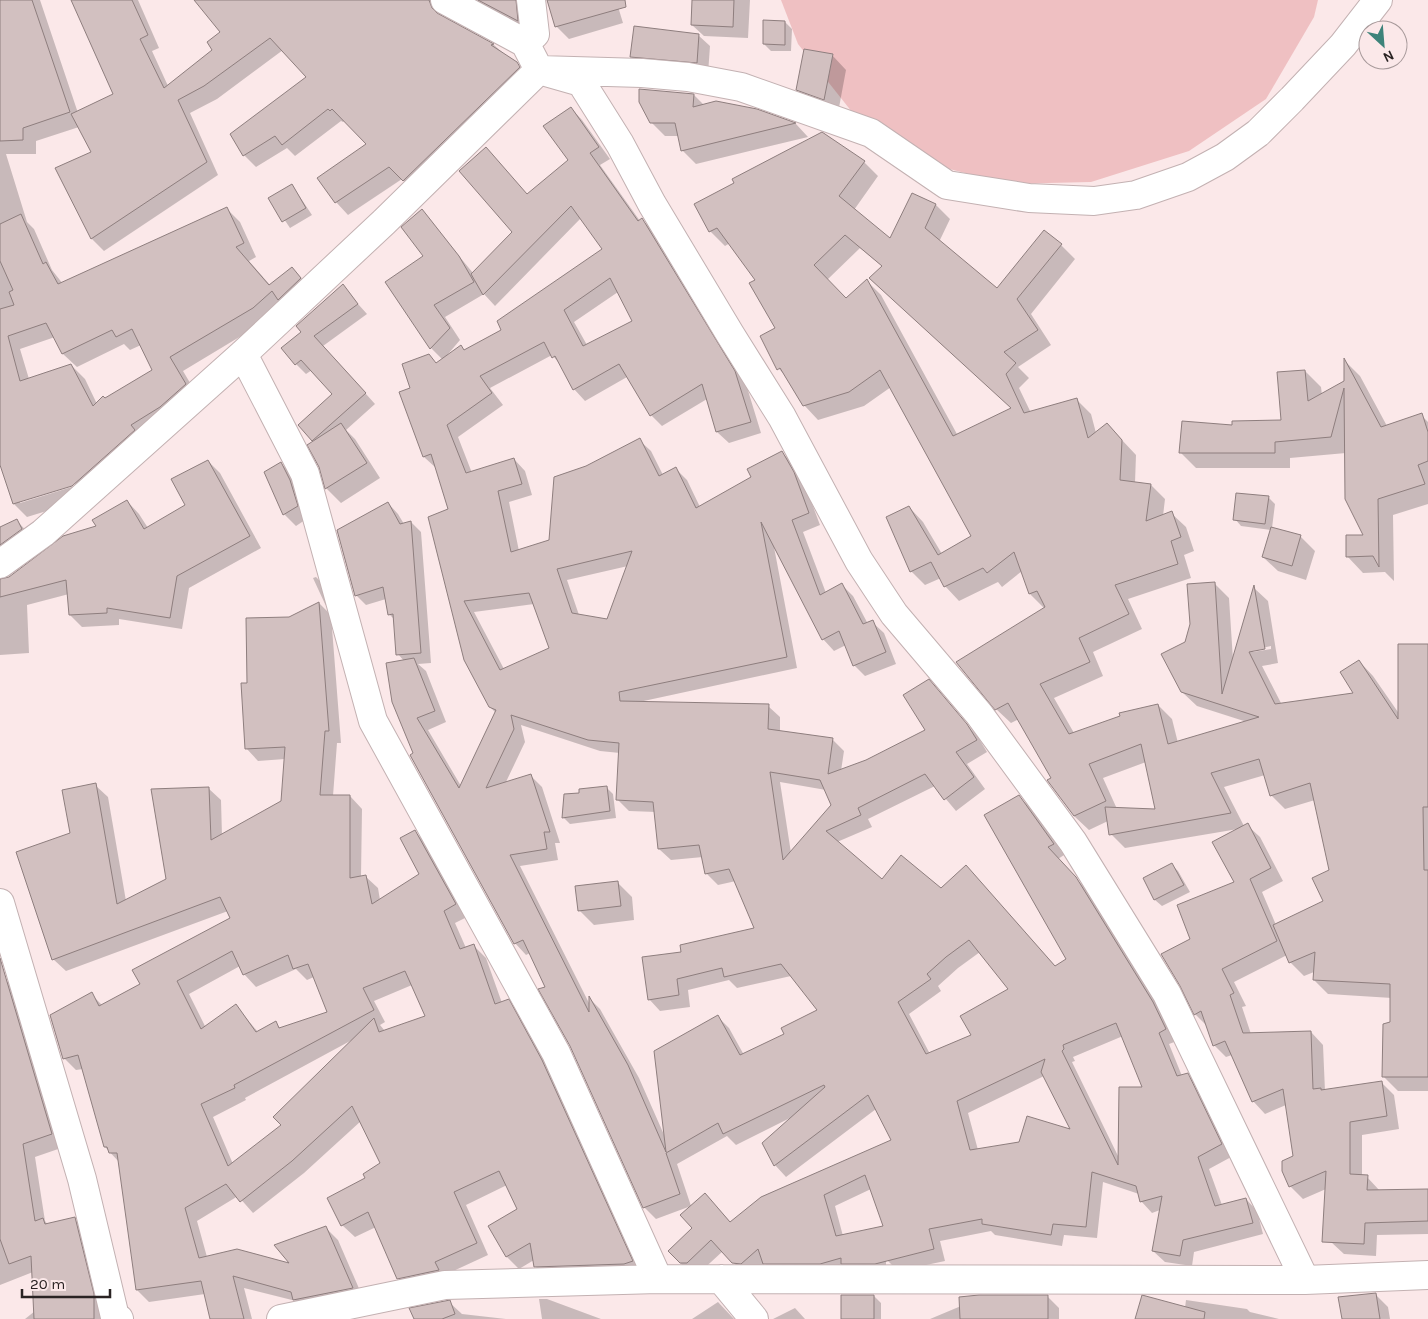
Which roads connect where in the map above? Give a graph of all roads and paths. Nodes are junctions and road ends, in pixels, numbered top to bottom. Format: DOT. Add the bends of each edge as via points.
graph roads {
  1 [pos="444,0"];
  2 [pos="531,0"];
  3 [pos="1378,0"];
  4 [pos="525,43"];
  5 [pos="539,70"];
  6 [pos="243,354"];
  7 [pos="0,564"];
  8 [pos="0,904"];
  9 [pos="1428,1276"];
  10 [pos="658,1279"];
  11 [pos="721,1279"];
  12 [pos="1306,1280"];
  13 [pos="119,1319"];
  14 [pos="281,1319"];
  15 [pos="754,1319"];
  1 -- 4 [label="street"];
  2 -- 4 [label="street" via="534,34"];
  3 -- 5 [label="street" via="1343,45 1292,100 1258,133 1225,157 1180,180 1136,194 1094,201 1029,198 947,185 871,133 741,87 642,73"];
  4 -- 5 [label="street"];
  5 -- 6 [label="street"];
  5 -- 12 [label="street" via="581,82 782,417 859,561 894,614 979,714 1073,842 1167,994"];
  6 -- 7 [label="street" via="43,533"];
  6 -- 10 [label="street" via="305,474 373,721 556,1053"];
  8 -- 13 [label="street" via="82,1179 115,1317"];
  9 -- 12 [label="street"];
  10 -- 11 [label="street"];
  10 -- 14 [label="street" via="446,1285"];
  11 -- 12 [label="street"];
  11 -- 15 [label="street"];
}
